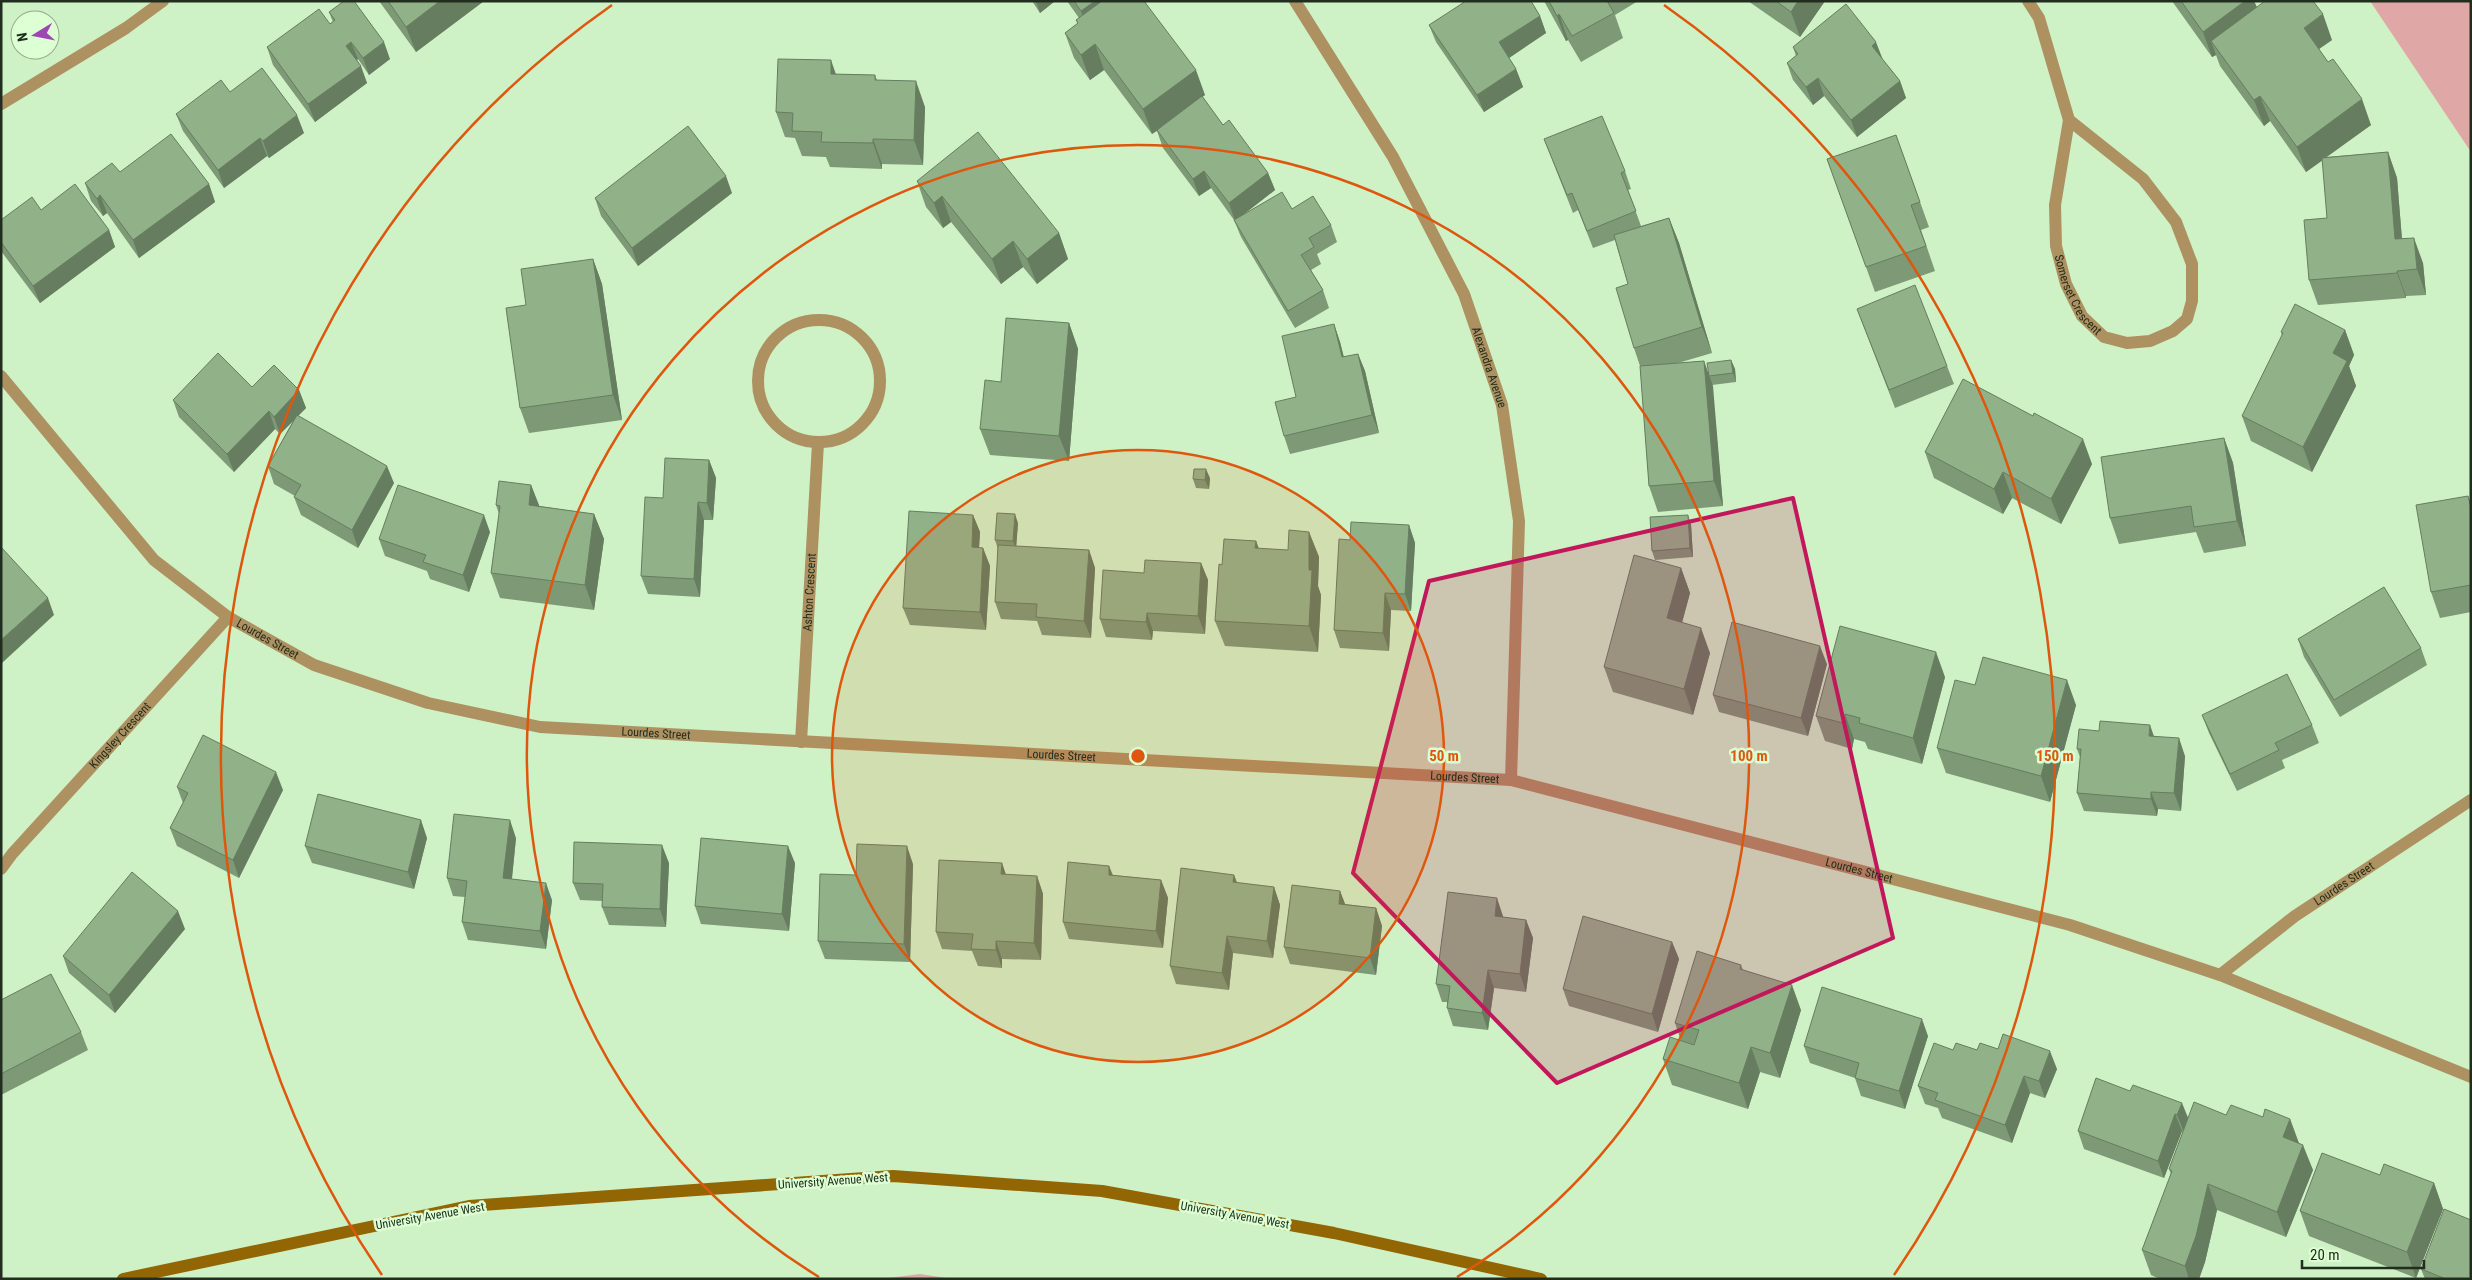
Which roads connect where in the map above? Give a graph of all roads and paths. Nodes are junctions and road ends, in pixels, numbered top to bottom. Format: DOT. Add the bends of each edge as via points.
graph roads {
  1 [pos="163,1"];
  2 [pos="1295,1"];
  3 [pos="2028,1"];
  4 [pos="1,104"];
  5 [pos="2069,120"];
  6 [pos="1,376"];
  7 [pos="818,443"];
  8 [pos="228,617"];
  9 [pos="801,742"];
  10 [pos="1511,780"];
  11 [pos="2471,800"];
  12 [pos="7,854"];
  13 [pos="1,869"];
  14 [pos="2220,975"];
  15 [pos="2471,1077"];
  16 [pos="123,1279"];
  17 [pos="1541,1279"];
  1 -- 4 [label="street" via="126,28"];
  2 -- 10 [label="street, Alexandra Avenue" via="1393,156 1464,294 1502,405 1519,521"];
  3 -- 5 [label="street, Somerset Crescent" via="2039,18"];
  5 -- 5 [label="street, Somerset Crescent" via="2055,205 2056,246 2066,284 2082,316 2104,337 2127,343 2150,341 2173,331 2187,319 2192,301 2192,264 2176,222 2142,179"];
  6 -- 8 [label="street, Lourdes Street" via="154,560"];
  7 -- 7 [label="street" via="838,440 863,425 876,407 881,386 880,368 872,348 858,332 838,321 818,319 798,322 776,336 763,354 757,374 758,391 765,411 783,431 803,441"];
  7 -- 9 [label="street, Ashton Crescent"];
  8 -- 9 [label="street, Lourdes Street" via="314,665 437,705 540,727"];
  8 -- 12 [label="street, Kingsley Crescent"];
  9 -- 10 [label="street, Lourdes Street"];
  10 -- 14 [label="street, Lourdes Street" via="2070,925"];
  11 -- 14 [label="street, Lourdes Street" via="2295,916"];
  12 -- 13 [label="street, Kingsley Crescent"];
  14 -- 15 [label="street, Lourdes Street"];
  16 -- 17 [label="main road, University Avenue West" via="469,1206 892,1176 1102,1191 1334,1233"];
}
